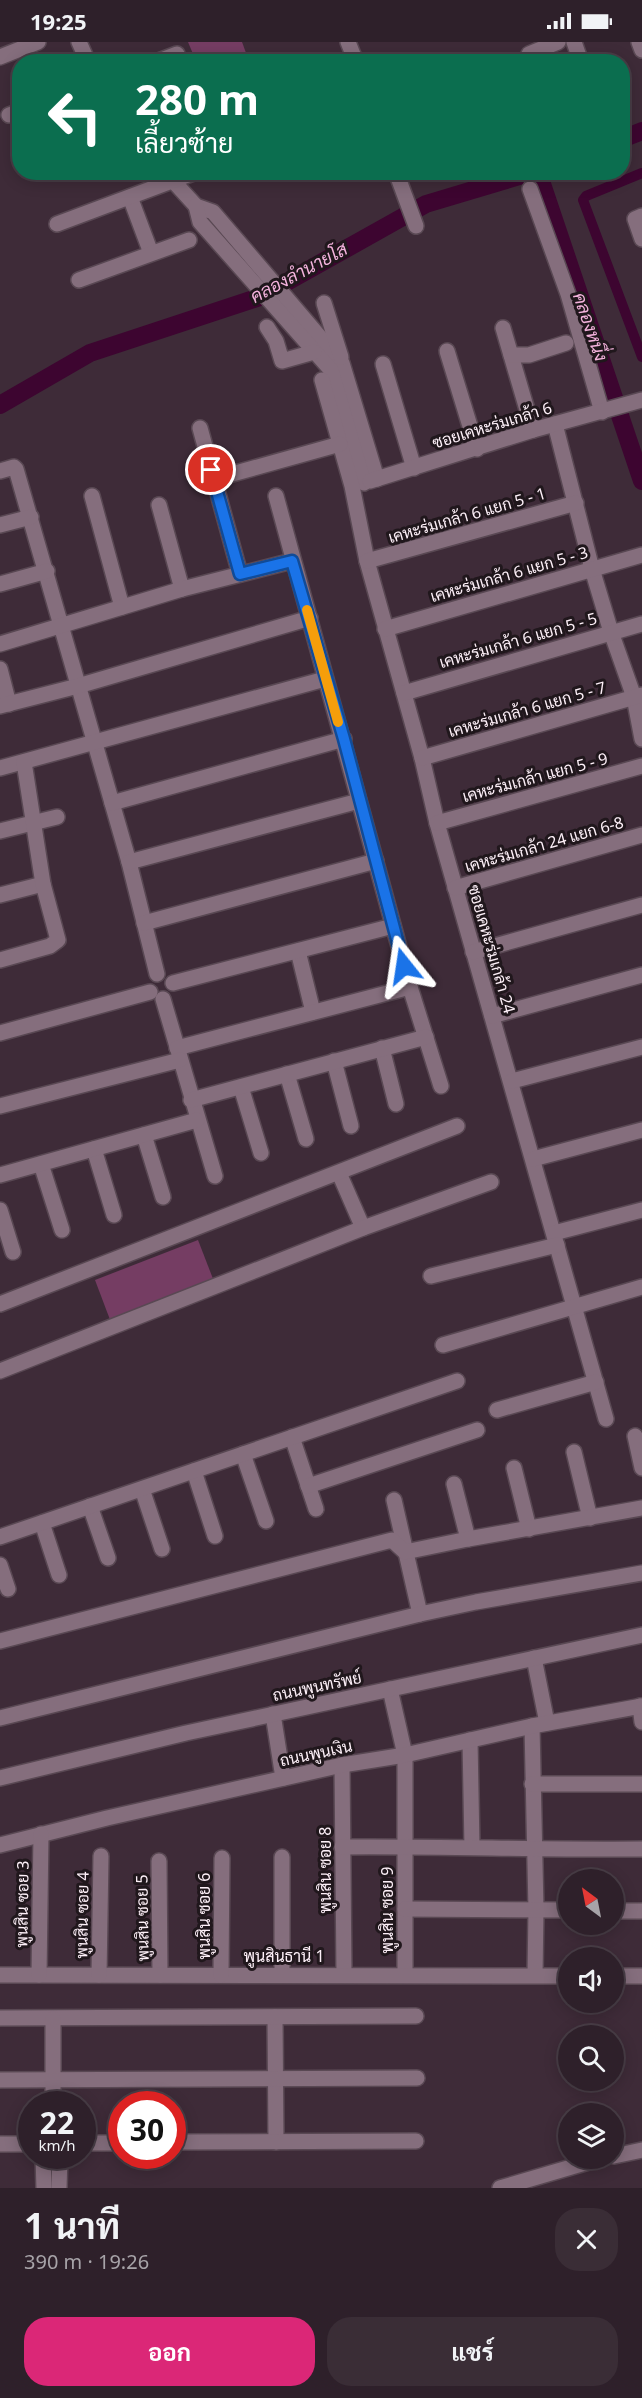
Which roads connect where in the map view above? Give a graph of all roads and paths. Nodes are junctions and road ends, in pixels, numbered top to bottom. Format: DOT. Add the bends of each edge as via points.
graph roads {
  1 [pos="38,42"];
  2 [pos="558,42"];
  3 [pos="639,42"];
  4 [pos="642,50"];
  5 [pos="529,54"];
  6 [pos="0,57"];
  7 [pos="163,180"];
  8 [pos="172,180"];
  9 [pos="399,180"];
  10 [pos="530,189"];
  11 [pos="130,197"];
  12 [pos="642,216"];
  13 [pos="57,224"];
  14 [pos="416,226"];
  15 [pos="642,238"];
  16 [pos="189,240"];
  17 [pos="151,253"];
  18 [pos="79,280"];
  19 [pos="324,303"];
  20 [pos="267,327"];
  21 [pos="502,328"];
  22 [pos="566,343"];
  23 [pos="447,351"];
  24 [pos="511,355"];
  25 [pos="328,357"];
  26 [pos="382,364"];
  27 [pos="321,380"];
  28 [pos="641,400"];
  29 [pos="606,411"];
  30 [pos="555,424"];
  31 [pos="200,428"];
  32 [pos="533,430"];
  33 [pos="340,444"];
  34 [pos="477,449"];
  35 [pos="414,468"];
  36 [pos="0,471"];
  37 [pos="225,476"];
  38 [pos="364,483"];
  39 [pos="92,496"];
  40 [pos="276,496"];
  41 [pos="576,503"];
  42 [pos="159,505"];
  43 [pos="31,517"];
  44 [pos="0,525"];
  45 [pos="642,555"];
  46 [pos="292,561"];
  47 [pos="367,561"];
  48 [pos="592,569"];
  49 [pos="47,571"];
  50 [pos="240,574"];
  51 [pos="0,584"];
  52 [pos="182,589"];
  53 [pos="122,607"];
  54 [pos="310,618"];
  55 [pos="642,624"];
  56 [pos="62,627"];
  57 [pos="385,629"];
  58 [pos="610,632"];
  59 [pos="0,644"];
  60 [pos="0,669"];
  61 [pos="325,679"];
  62 [pos="78,686"];
  63 [pos="404,693"];
  64 [pos="638,696"];
  65 [pos="5,705"];
  66 [pos="344,739"];
  67 [pos="642,740"];
  68 [pos="94,743"];
  69 [pos="422,758"];
  70 [pos="24,762"];
  71 [pos="642,766"];
  72 [pos="0,768"];
  73 [pos="359,801"];
  74 [pos="112,803"];
  75 [pos="57,817"];
  76 [pos="33,823"];
  77 [pos="437,823"];
  78 [pos="0,831"];
  79 [pos="642,835"];
  80 [pos="376,861"];
  81 [pos="129,862"];
  82 [pos="43,884"];
  83 [pos="455,888"];
  84 [pos="0,895"];
  85 [pos="642,905"];
  86 [pos="144,923"];
  87 [pos="393,926"];
  88 [pos="298,951"];
  89 [pos="473,952"];
  90 [pos="0,960"];
  91 [pos="157,974"];
  92 [pos="642,975"];
  93 [pos="173,983"];
  94 [pos="410,987"];
  95 [pos="156,995"];
  96 [pos="313,1012"];
  97 [pos="492,1016"];
  98 [pos="0,1033"];
  99 [pos="426,1037"];
  100 [pos="642,1047"];
  101 [pos="382,1048"];
  102 [pos="179,1054"];
  103 [pos="333,1061"];
  104 [pos="286,1074"];
  105 [pos="512,1081"];
  106 [pos="441,1086"];
  107 [pos="241,1087"];
  108 [pos="192,1100"];
  109 [pos="396,1104"];
  110 [pos="0,1106"];
  111 [pos="197,1120"];
  112 [pos="457,1125"];
  113 [pos="351,1126"];
  114 [pos="642,1130"];
  115 [pos="144,1135"];
  116 [pos="306,1139"];
  117 [pos="94,1149"];
  118 [pos="261,1154"];
  119 [pos="533,1159"];
  120 [pos="41,1164"];
  121 [pos="339,1173"];
  122 [pos="0,1174"];
  123 [pos="215,1176"];
  124 [pos="491,1182"];
  125 [pos="163,1197"];
  126 [pos="0,1210"];
  127 [pos="642,1210"];
  128 [pos="114,1215"];
  129 [pos="363,1228"];
  130 [pos="62,1230"];
  131 [pos="556,1239"];
  132 [pos="13,1252"];
  133 [pos="430,1276"];
  134 [pos="642,1288"];
  135 [pos="0,1304"];
  136 [pos="573,1307"];
  137 [pos="443,1345"];
  138 [pos="0,1371"];
  139 [pos="457,1381"];
  140 [pos="596,1382"];
  141 [pos="498,1410"];
  142 [pos="606,1419"];
  143 [pos="477,1430"];
  144 [pos="635,1436"];
  145 [pos="292,1437"];
  146 [pos="574,1452"];
  147 [pos="243,1454"];
  148 [pos="514,1468"];
  149 [pos="642,1468"];
  150 [pos="194,1471"];
  151 [pos="454,1484"];
  152 [pos="308,1486"];
  153 [pos="142,1489"];
  154 [pos="394,1500"];
  155 [pos="90,1506"];
  156 [pos="642,1508"];
  157 [pos="316,1509"];
  158 [pos="590,1518"];
  159 [pos="266,1521"];
  160 [pos="42,1523"];
  161 [pos="529,1529"];
  162 [pos="214,1536"];
  163 [pos="0,1537"];
  164 [pos="468,1539"];
  165 [pos="162,1549"];
  166 [pos="405,1552"];
  167 [pos="108,1558"];
  168 [pos="0,1565"];
  169 [pos="642,1573"];
  170 [pos="59,1575"];
  171 [pos="8,1589"];
  172 [pos="420,1614"];
  173 [pos="642,1635"];
  174 [pos="0,1641"];
  175 [pos="534,1658"];
  176 [pos="390,1689"];
  177 [pos="641,1711"];
  178 [pos="273,1714"];
  179 [pos="0,1718"];
  180 [pos="540,1725"];
  181 [pos="470,1740"];
  182 [pos="405,1755"];
  183 [pos="342,1765"];
  184 [pos="0,1778"];
  185 [pos="283,1778"];
  186 [pos="532,1784"];
  187 [pos="642,1784"];
  188 [pos="41,1834"];
  189 [pos="0,1845"];
  190 [pos="405,1846"];
  191 [pos="472,1846"];
  192 [pos="342,1847"];
  193 [pos="642,1849"];
  194 [pos="534,1850"];
  195 [pos="102,1856"];
  196 [pos="282,1857"];
  197 [pos="222,1858"];
  198 [pos="159,1861"];
  199 [pos="405,1909"];
  200 [pos="536,1910"];
  201 [pos="558,1910"];
  202 [pos="624,1911"];
  203 [pos="642,1911"];
  204 [pos="282,1974"];
  205 [pos="344,1974"];
  206 [pos="405,1974"];
  207 [pos="0,1975"];
  208 [pos="39,1975"];
  209 [pos="99,1975"];
  210 [pos="160,1975"];
  211 [pos="221,1975"];
  212 [pos="535,1975"];
  213 [pos="558,1976"];
  214 [pos="624,1976"];
  215 [pos="642,1976"];
  216 [pos="416,2016"];
  217 [pos="275,2017"];
  218 [pos="0,2018"];
  219 [pos="53,2019"];
  220 [pos="275,2078"];
  221 [pos="417,2078"];
  222 [pos="53,2079"];
  223 [pos="0,2080"];
  224 [pos="53,2091"];
  225 [pos="416,2141"];
  226 [pos="186,2142"];
  227 [pos="276,2142"];
  228 [pos="0,2144"];
  229 [pos="18,2144"];
  230 [pos="642,2150"];
  231 [pos="624,2154"];
  232 [pos="43,2169"];
  233 [pos="60,2169"];
  234 [pos="565,2169"];
  235 [pos="44,2188"];
  236 [pos="59,2188"];
  237 [pos="500,2188"];
  1 -- 6 [label="street"];
  2 -- 5 [label="street"];
  3 -- 4 [label="street"];
  7 -- 11 [label="street"];
  8 -- 25 [label="street" via="196,206 213,212 261,280"];
  9 -- 14 [label="street"];
  10 -- 29 [label="street"];
  11 -- 13 [label="street"];
  11 -- 17 [label="street"];
  12 -- 15 [label="street" via="635,219"];
  16 -- 17 [label="street"];
  17 -- 18 [label="street"];
  19 -- 25 [label="street"];
  20 -- 25 [label="street" via="282,361"];
  21 -- 24 [label="street"];
  22 -- 24 [label="street" via="529,355"];
  23 -- 34 [label="street"];
  24 -- 32 [label="street"];
  25 -- 38 [label="street"];
  26 -- 35 [label="street"];
  27 -- 33 [label="street"];
  28 -- 29 [label="street, ซอยเคหะร่มเกล้า 6"];
  29 -- 30 [label="street, ซอยเคหะร่มเกล้า 6"];
  30 -- 32 [label="street, ซอยเคหะร่มเกล้า 6"];
  30 -- 41 [label="street"];
  31 -- 50 [label="street"];
  32 -- 34 [label="street, ซอยเคหะร่มเกล้า 6"];
  33 -- 37 [label="street"];
  33 -- 38 [label="street"];
  34 -- 35 [label="street, ซอยเคหะร่มเกล้า 6"];
  35 -- 38 [label="street, ซอยเคหะร่มเกล้า 6"];
  36 -- 43 [label="street" via="16,467"];
  38 -- 47 [label="street, ซอยเคหะร่มเกล้า 24"];
  39 -- 53 [label="street"];
  40 -- 46 [label="street"];
  41 -- 47 [label="street, เคหะร่มเกล้า 6 แยก 5 - 1"];
  41 -- 48 [label="street"];
  42 -- 52 [label="street"];
  43 -- 44 [label="street"];
  43 -- 49 [label="street"];
  45 -- 48 [label="street, เคหะร่มเกล้า 6 แยก 5 - 3"];
  46 -- 50 [label="street"];
  46 -- 54 [label="street"];
  47 -- 57 [label="street, ซอยเคหะร่มเกล้า 24"];
  48 -- 57 [label="street, เคหะร่มเกล้า 6 แยก 5 - 3"];
  48 -- 58 [label="street"];
  49 -- 51 [label="street"];
  49 -- 56 [label="street"];
  50 -- 52 [label="street"];
  52 -- 53 [label="street"];
  53 -- 56 [label="street"];
  54 -- 61 [label="street"];
  54 -- 62 [label="street"];
  55 -- 58 [label="street, เคหะร่มเกล้า 6 แยก 5 - 5"];
  56 -- 59 [label="street"];
  56 -- 62 [label="street"];
  57 -- 63 [label="street, ซอยเคหะร่มเกล้า 24"];
  58 -- 63 [label="street, เคหะร่มเกล้า 6 แยก 5 - 5"];
  58 -- 64 [label="street"];
  60 -- 65 [label="street"];
  61 -- 66 [label="street"];
  61 -- 68 [label="street"];
  62 -- 65 [label="street"];
  62 -- 68 [label="street"];
  63 -- 69 [label="street, ซอยเคหะร่มเกล้า 24"];
  64 -- 67 [label="street"];
  64 -- 69 [label="street, เคหะร่มเกล้า 6 แยก 5 - 7"];
  66 -- 73 [label="street"];
  66 -- 74 [label="street"];
  68 -- 70 [label="street"];
  68 -- 74 [label="street"];
  69 -- 77 [label="street, ซอยเคหะร่มเกล้า 24"];
  70 -- 72 [label="street"];
  70 -- 76 [label="street"];
  71 -- 77 [label="street, เคหะร่มเกล้า แยก 5 - 9"];
  73 -- 80 [label="street"];
  73 -- 81 [label="street"];
  74 -- 81 [label="street"];
  75 -- 76 [label="street"];
  76 -- 78 [label="street"];
  76 -- 82 [label="street"];
  77 -- 83 [label="street, ซอยเคหะร่มเกล้า 24"];
  79 -- 83 [label="street, เคหะร่มเกล้า 24 แยก 6-8"];
  80 -- 86 [label="street"];
  80 -- 87 [label="street"];
  81 -- 86 [label="street"];
  82 -- 84 [label="street"];
  82 -- 90 [label="street" via="58,940 50,946"];
  83 -- 89 [label="street, ซอยเคหะร่มเกล้า 24"];
  85 -- 89 [label="street"];
  86 -- 91 [label="street"];
  87 -- 88 [label="street"];
  87 -- 94 [label="street"];
  88 -- 93 [label="street"];
  88 -- 96 [label="street"];
  89 -- 97 [label="street, ซอยเคหะร่มเกล้า 24"];
  91 -- 93 [label="street" via="167,975"];
  91 -- 95 [label="street" via="149,981"];
  92 -- 97 [label="street"];
  93 -- 95 [label="street" via="171,993"];
  94 -- 96 [label="street"];
  94 -- 99 [label="street"];
  95 -- 98 [label="street"];
  95 -- 102 [label="street"];
  96 -- 102 [label="street"];
  97 -- 105 [label="street, ซอยเคหะร่มเกล้า 24"];
  99 -- 101 [label="street"];
  99 -- 106 [label="street"];
  100 -- 105 [label="street"];
  101 -- 103 [label="street"];
  101 -- 109 [label="street"];
  102 -- 108 [label="street"];
  102 -- 110 [label="street"];
  103 -- 104 [label="street"];
  103 -- 113 [label="street"];
  104 -- 107 [label="street"];
  104 -- 116 [label="street"];
  105 -- 119 [label="street, ซอยเคหะร่มเกล้า 24"];
  107 -- 108 [label="street"];
  107 -- 118 [label="street"];
  108 -- 111 [label="street"];
  111 -- 115 [label="street"];
  111 -- 123 [label="street"];
  112 -- 121 [label="street"];
  114 -- 119 [label="street"];
  115 -- 117 [label="street"];
  115 -- 125 [label="street"];
  117 -- 120 [label="street"];
  117 -- 128 [label="street"];
  119 -- 131 [label="street, ซอยเคหะร่มเกล้า 24"];
  120 -- 122 [label="street"];
  120 -- 130 [label="street"];
  121 -- 129 [label="street"];
  121 -- 135 [label="street"];
  124 -- 129 [label="street"];
  126 -- 132 [label="street"];
  127 -- 131 [label="street"];
  129 -- 138 [label="street"];
  131 -- 133 [label="street"];
  131 -- 136 [label="street, ซอยเคหะร่มเกล้า 24"];
  134 -- 136 [label="street"];
  136 -- 137 [label="street"];
  136 -- 140 [label="street, ซอยเคหะร่มเกล้า 24"];
  139 -- 145 [label="street"];
  140 -- 141 [label="street"];
  140 -- 142 [label="street, ซอยเคหะร่มเกล้า 24"];
  143 -- 152 [label="street"];
  144 -- 149 [label="street"];
  145 -- 147 [label="street"];
  145 -- 152 [label="street"];
  146 -- 158 [label="street"];
  147 -- 150 [label="street"];
  147 -- 159 [label="street"];
  148 -- 161 [label="street"];
  150 -- 153 [label="street"];
  150 -- 162 [label="street"];
  151 -- 164 [label="street"];
  152 -- 157 [label="street"];
  153 -- 155 [label="street"];
  153 -- 165 [label="street"];
  154 -- 166 [label="street"];
  155 -- 160 [label="street"];
  155 -- 167 [label="street"];
  156 -- 158 [label="street"];
  158 -- 161 [label="street"];
  160 -- 163 [label="street"];
  160 -- 170 [label="street"];
  161 -- 164 [label="street"];
  164 -- 166 [label="street"];
  166 -- 172 [label="street"];
  166 -- 174 [label="street" via="392,1540"];
  168 -- 171 [label="street"];
  169 -- 172 [label="street"];
  172 -- 179 [label="street"];
  173 -- 175 [label="street, ถนนพูนทรัพย์"];
  175 -- 176 [label="street, ถนนพูนทรัพย์"];
  175 -- 180 [label="street"];
  176 -- 178 [label="street, ถนนพูนทรัพย์"];
  176 -- 182 [label="street, พูนสิน ซอย 9"];
  177 -- 180 [label="street, ถนนพูนเงิน"];
  178 -- 184 [label="street, ถนนพูนทรัพย์"];
  178 -- 185 [label="street"];
  180 -- 181 [label="street, ถนนพูนเงิน"];
  180 -- 186 [label="street"];
  181 -- 182 [label="street, ถนนพูนเงิน"];
  181 -- 191 [label="street"];
  182 -- 183 [label="street, ถนนพูนเงิน"];
  182 -- 190 [label="street, พูนสิน ซอย 9"];
  183 -- 185 [label="street, ถนนพูนเงิน"];
  183 -- 192 [label="street, พูนสิน ซอย 8"];
  185 -- 188 [label="street, ถนนพูนเงิน"];
  186 -- 187 [label="street"];
  186 -- 194 [label="street"];
  188 -- 189 [label="street, ถนนพูนเงิน"];
  188 -- 208 [label="street, พูนสิน ซอย 3"];
  190 -- 191 [label="street"];
  190 -- 192 [label="street"];
  190 -- 199 [label="street, พูนสิน ซอย 9"];
  191 -- 194 [label="street"];
  192 -- 205 [label="street, พูนสิน ซอย 8"];
  193 -- 194 [label="street"];
  194 -- 200 [label="street"];
  195 -- 209 [label="street, พูนสิน ซอย 4"];
  196 -- 204 [label="street"];
  197 -- 211 [label="street, พูนสิน ซอย 6"];
  198 -- 210 [label="street, พูนสิน ซอย 5"];
  199 -- 200 [label="street"];
  199 -- 206 [label="street, พูนสิน ซอย 9"];
  200 -- 201 [label="street"];
  200 -- 212 [label="street"];
  202 -- 203 [label="street"];
  204 -- 205 [label="street, พูนสินธานี 1"];
  204 -- 211 [label="street, พูนสินธานี 1"];
  205 -- 206 [label="street, พูนสินธานี 1"];
  206 -- 212 [label="street, พูนสินธานี 1"];
  207 -- 208 [label="street, พูนสินธานี 1"];
  208 -- 209 [label="street, พูนสินธานี 1"];
  209 -- 210 [label="street, พูนสินธานี 1"];
  210 -- 211 [label="street, พูนสินธานี 1"];
  212 -- 213 [label="street, พูนสินธานี 1"];
  214 -- 215 [label="street"];
  216 -- 217 [label="street"];
  217 -- 219 [label="street"];
  217 -- 220 [label="street"];
  218 -- 219 [label="street"];
  219 -- 222 [label="street"];
  220 -- 221 [label="street"];
  220 -- 222 [label="street"];
  220 -- 227 [label="street"];
  222 -- 223 [label="street"];
  222 -- 224 [label="street"];
  225 -- 227 [label="street"];
  226 -- 227 [label="street"];
  228 -- 229 [label="street"];
  230 -- 231 [label="street"];
  232 -- 235 [label="street"];
  233 -- 236 [label="street"];
  234 -- 237 [label="street"];
}
